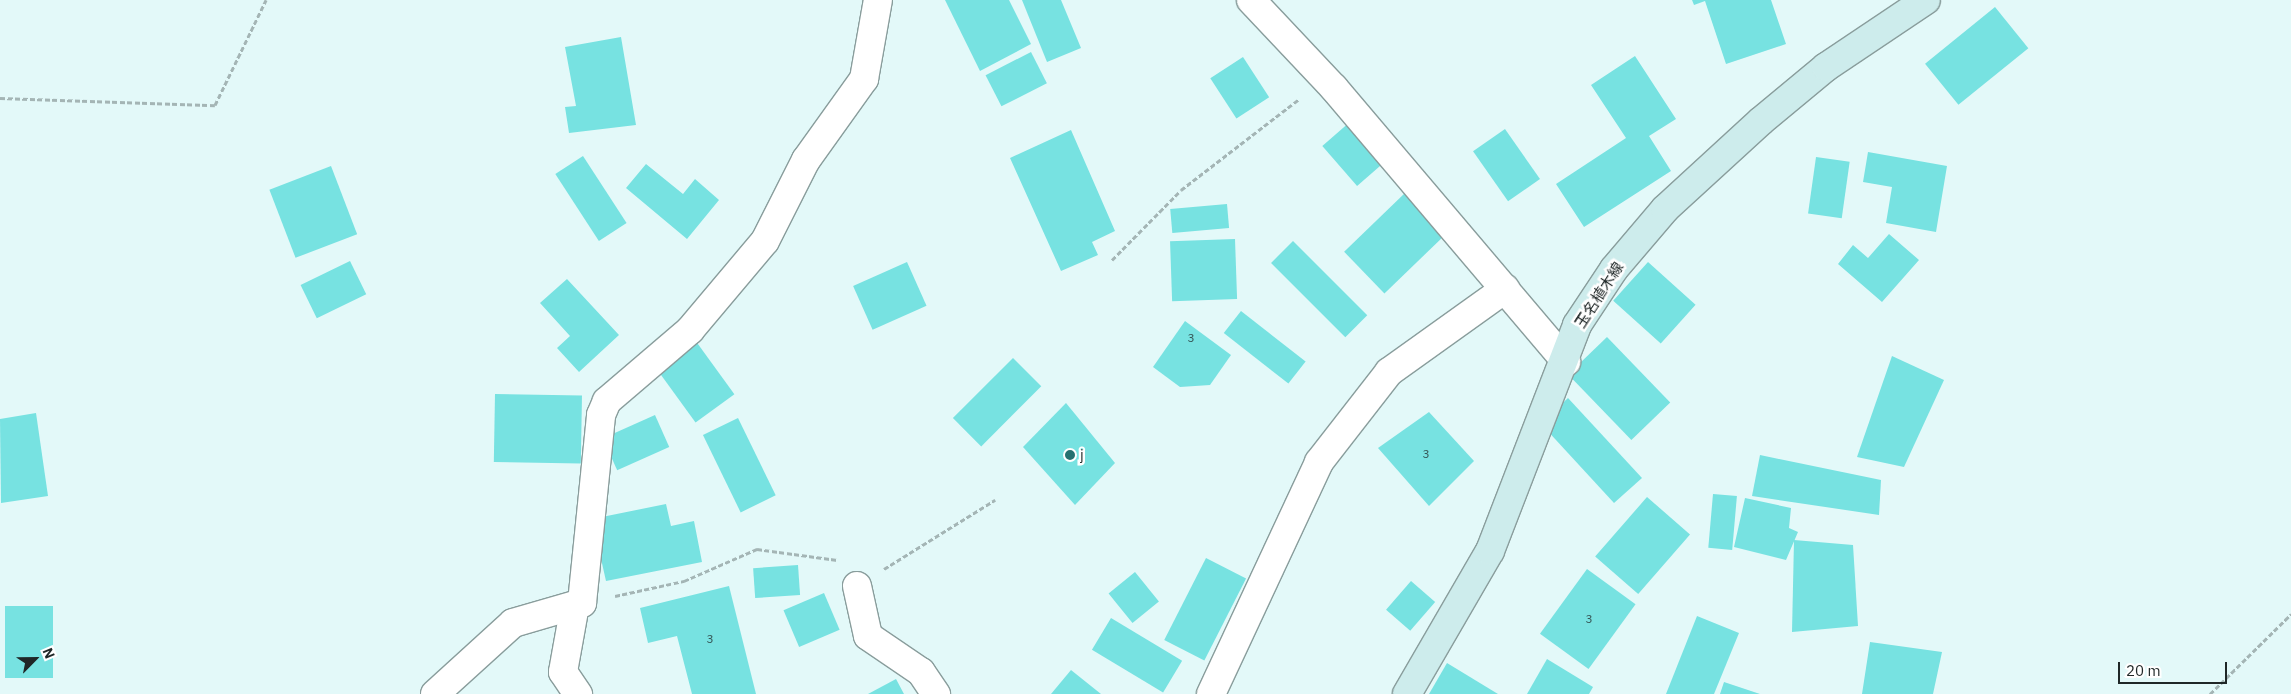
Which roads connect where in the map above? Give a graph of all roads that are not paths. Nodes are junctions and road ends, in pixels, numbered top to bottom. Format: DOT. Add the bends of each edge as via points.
graph roads {
  1 [pos="878,0"];
  2 [pos="1251,0"];
  3 [pos="1926,0"];
  4 [pos="1504,289"];
  5 [pos="1566,362"];
  6 [pos="857,586"];
  7 [pos="578,604"];
  8 [pos="435,694"];
  9 [pos="578,694"];
  10 [pos="936,694"];
  11 [pos="1211,694"];
  12 [pos="1407,694"];
  1 -- 7 [label="street" via="864,79 806,160 765,241 690,330 607,401 601,415"];
  2 -- 4 [label="street" via="1325,78"];
  3 -- 5 [label="main road, 玉名植木線" via="1826,67 1665,209 1614,269 1576,325"];
  4 -- 5 [label="street"];
  4 -- 11 [label="street" via="1390,372 1319,462"];
  5 -- 12 [label="main road, 玉名植木線" via="1490,551"];
  6 -- 10 [label="street" via="868,636 921,672"];
  7 -- 8 [label="street" via="514,623"];
  7 -- 9 [label="street" via="563,672"];
}
